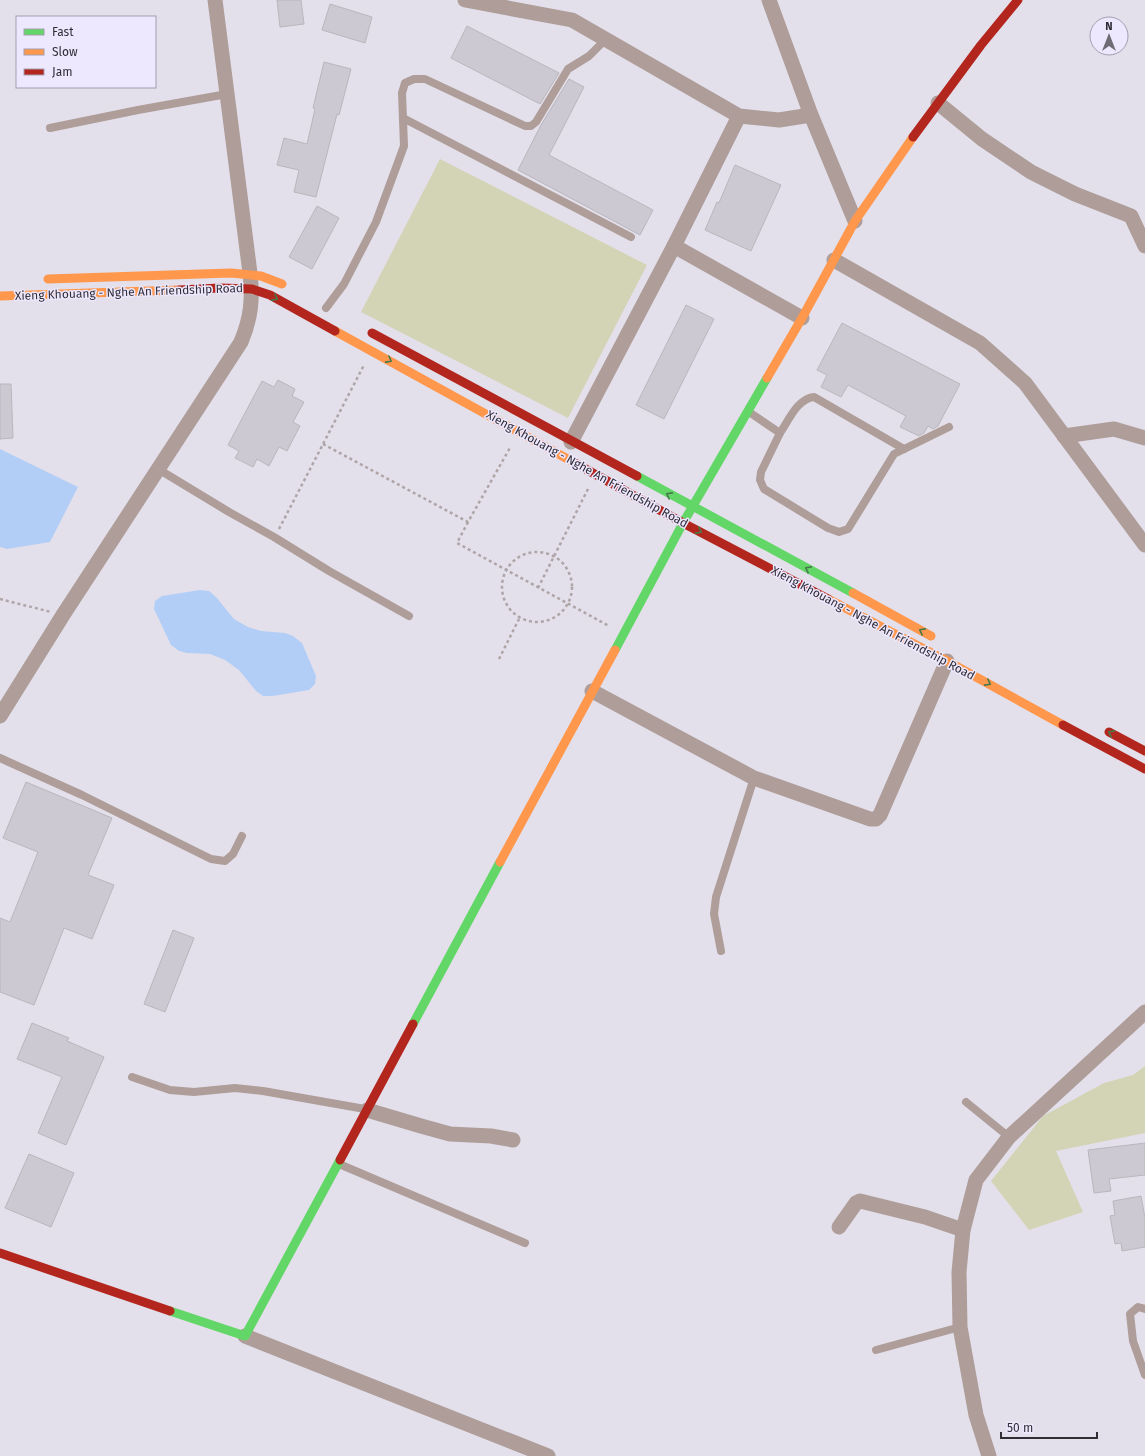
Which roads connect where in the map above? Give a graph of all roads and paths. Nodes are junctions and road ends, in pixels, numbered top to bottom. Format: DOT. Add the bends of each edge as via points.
graph roads {
  1 [pos="215,0"];
  2 [pos="465,0"];
  3 [pos="769,0"];
  4 [pos="1018,0"];
  5 [pos="606,39"];
  6 [pos="227,94"];
  7 [pos="938,103"];
  8 [pos="739,116"];
  9 [pos="812,116"];
  10 [pos="403,118"];
  11 [pos="50,128"];
  12 [pos="855,221"];
  13 [pos="631,237"];
  14 [pos="674,246"];
  15 [pos="1145,246"];
  16 [pos="834,260"];
  17 [pos="250,273"];
  18 [pos="39,280"];
  19 [pos="287,287"];
  20 [pos="252,289"];
  21 [pos="0,296"];
  22 [pos="326,308"];
  23 [pos="802,318"];
  24 [pos="361,327"];
  25 [pos="372,351"];
  26 [pos="748,412"];
  27 [pos="950,427"];
  28 [pos="519,432"];
  29 [pos="780,433"];
  30 [pos="1064,436"];
  31 [pos="1145,438"];
  32 [pos="571,442"];
  33 [pos="323,444"];
  34 [pos="904,449"];
  35 [pos="158,469"];
  36 [pos="595,474"];
  37 [pos="692,507"];
  38 [pos="468,522"];
  39 [pos="684,523"];
  40 [pos="274,537"];
  41 [pos="1145,545"];
  42 [pos="554,556"];
  43 [pos="505,570"];
  44 [pos="538,588"];
  45 [pos="0,599"];
  46 [pos="568,604"];
  47 [pos="63,615"];
  48 [pos="410,616"];
  49 [pos="519,618"];
  50 [pos="623,634"];
  51 [pos="936,639"];
  52 [pos="499,659"];
  53 [pos="947,661"];
  54 [pos="592,692"];
  55 [pos="0,716"];
  56 [pos="1103,729"];
  57 [pos="1145,751"];
  58 [pos="0,758"];
  59 [pos="1145,769"];
  60 [pos="754,778"];
  61 [pos="242,836"];
  62 [pos="721,951"];
  63 [pos="1145,1012"];
  64 [pos="132,1077"];
  65 [pos="966,1102"];
  66 [pos="367,1110"];
  67 [pos="1009,1137"];
  68 [pos="514,1140"];
  69 [pos="338,1163"];
  70 [pos="839,1227"];
  71 [pos="963,1230"];
  72 [pos="525,1243"];
  73 [pos="0,1253"];
  74 [pos="1145,1308"];
  75 [pos="960,1327"];
  76 [pos="245,1336"];
  77 [pos="876,1350"];
  78 [pos="1145,1375"];
  79 [pos="548,1456"];
  80 [pos="989,1456"];
  1 -- 6 [label="street"];
  2 -- 5 [label="street" via="572,20"];
  3 -- 9 [label="street"];
  4 -- 7 [label="street"];
  5 -- 8 [label="street"];
  5 -- 10 [label="lane" via="589,56 568,69 536,122 531,126 525,126 425,79 414,79 405,83 402,93"];
  6 -- 11 [label="lane"];
  6 -- 17 [label="street"];
  7 -- 12 [label="street"];
  7 -- 15 [label="street" via="982,139 1031,172 1075,194 1130,216"];
  8 -- 9 [label="street" via="779,120"];
  8 -- 14 [label="street"];
  9 -- 12 [label="street"];
  10 -- 13 [label="lane"];
  10 -- 22 [label="lane" via="404,146 376,222 344,284"];
  12 -- 16 [label="street"];
  14 -- 23 [label="street"];
  14 -- 32 [label="street"];
  16 -- 23 [label="street"];
  16 -- 30 [label="street" via="980,344 1025,383"];
  17 -- 18 [label="street, Xieng Khouang - Nghe An Friendship Road"];
  17 -- 19 [label="street, Xieng Khouang - Nghe An Friendship Road"];
  17 -- 20 [label="street"];
  20 -- 21 [label="street, Xieng Khouang - Nghe An Friendship Road"];
  20 -- 25 [label="street, Xieng Khouang - Nghe An Friendship Road, one-way" via="270,295"];
  20 -- 35 [label="street" via="248,327 242,342"];
  23 -- 26 [label="street"];
  24 -- 32 [label="street, Xieng Khouang - Nghe An Friendship Road"];
  25 -- 28 [label="street, Xieng Khouang - Nghe An Friendship Road, one-way"];
  25 -- 33 [label="path"];
  26 -- 29 [label="lane"];
  26 -- 37 [label="street"];
  27 -- 34 [label="lane"];
  28 -- 36 [label="street, Xieng Khouang - Nghe An Friendship Road"];
  28 -- 38 [label="path"];
  29 -- 34 [label="lane" via="800,403 806,398 814,397"];
  29 -- 34 [label="lane" via="761,472 760,480 764,489 828,528 839,532 848,529 894,454"];
  30 -- 31 [label="street" via="1114,429"];
  30 -- 41 [label="street"];
  37 -- 32 [label="street, Xieng Khouang - Nghe An Friendship Road, one-way"];
  33 -- 38 [label="path"];
  33 -- 40 [label="path"];
  35 -- 40 [label="lane"];
  35 -- 47 [label="street"];
  36 -- 39 [label="street, Xieng Khouang - Nghe An Friendship Road"];
  36 -- 42 [label="path"];
  37 -- 39 [label="street"];
  51 -- 37 [label="street, Xieng Khouang - Nghe An Friendship Road, one-way"];
  38 -- 43 [label="path" via="457,543"];
  39 -- 50 [label="street"];
  39 -- 53 [label="street, Xieng Khouang - Nghe An Friendship Road, one-way"];
  40 -- 48 [label="lane"];
  42 -- 43 [label="path" via="544,552 532,552 512,561"];
  42 -- 44 [label="path"];
  42 -- 46 [label="path" via="569,572 572,594"];
  43 -- 44 [label="path"];
  43 -- 49 [label="path" via="501,592 510,612"];
  44 -- 46 [label="path"];
  45 -- 47 [label="path"];
  46 -- 49 [label="path" via="552,620 541,623"];
  46 -- 50 [label="path"];
  47 -- 55 [label="street"];
  49 -- 52 [label="path"];
  50 -- 54 [label="street"];
  53 -- 59 [label="street, Xieng Khouang - Nghe An Friendship Road, one-way"];
  53 -- 60 [label="street" via="880,815 876,819"];
  54 -- 60 [label="street"];
  54 -- 66 [label="street"];
  57 -- 56 [label="street, one-way"];
  58 -- 61 [label="lane" via="82,795 211,860 225,861 233,854"];
  60 -- 62 [label="lane" via="716,897 714,914"];
  63 -- 67 [label="street"];
  64 -- 66 [label="lane" via="170,1090 194,1092 235,1088"];
  65 -- 67 [label="lane"];
  66 -- 68 [label="street" via="450,1134"];
  66 -- 69 [label="street"];
  67 -- 71 [label="street" via="976,1180"];
  69 -- 72 [label="lane"];
  69 -- 76 [label="street"];
  70 -- 71 [label="street" via="860,1201 925,1217"];
  71 -- 75 [label="street" via="959,1272"];
  73 -- 76 [label="street"];
  74 -- 78 [label="lane" via="1138,1307 1130,1314 1133,1341"];
  75 -- 77 [label="lane"];
  75 -- 80 [label="street" via="976,1415"];
  76 -- 79 [label="street"];
}
